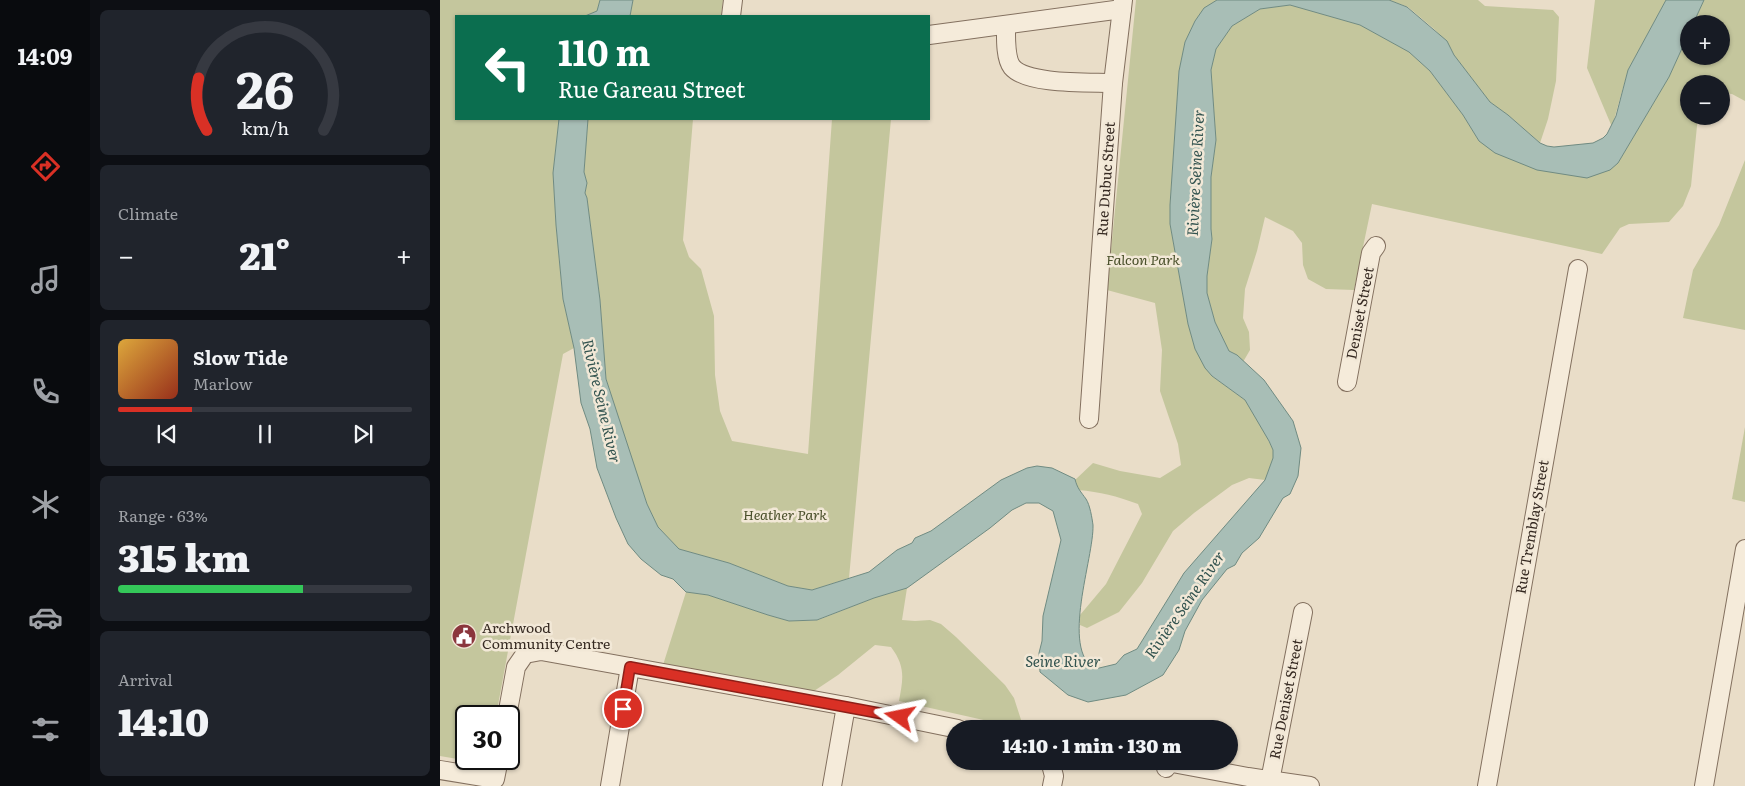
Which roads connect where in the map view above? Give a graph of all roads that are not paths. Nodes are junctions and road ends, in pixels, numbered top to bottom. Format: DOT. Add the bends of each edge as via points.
graph roads {
  1 [pos="733,0"];
  2 [pos="1123,5"];
  3 [pos="731,15"];
  4 [pos="1006,25"];
  5 [pos="930,35"];
  6 [pos="1113,83"];
  7 [pos="1376,246"];
  8 [pos="1578,269"];
  9 [pos="1347,382"];
  10 [pos="1089,419"];
  11 [pos="1745,548"];
  12 [pos="1303,612"];
  13 [pos="630,667"];
  14 [pos="509,705"];
  15 [pos="846,706"];
  16 [pos="946,727"];
  17 [pos="440,770"];
  18 [pos="497,770"];
  19 [pos="1052,770"];
  20 [pos="1206,770"];
  21 [pos="1269,783"];
  22 [pos="610,786"];
  23 [pos="832,786"];
  24 [pos="1052,786"];
  25 [pos="1310,786"];
  26 [pos="1487,786"];
  27 [pos="1704,786"];
  1 -- 3 [label="street"];
  2 -- 4 [label="street"];
  2 -- 6 [label="street, Rue Dubuc Street"];
  4 -- 5 [label="street"];
  4 -- 6 [label="street" via="1006,48 1012,67 1028,77"];
  6 -- 10 [label="street, Rue Dubuc Street"];
  7 -- 9 [label="street, Deniset Street" via="1371,253"];
  8 -- 26 [label="street, Rue Tremblay Street"];
  11 -- 27 [label="street"];
  12 -- 21 [label="street, Rue Deniset Street"];
  13 -- 14 [label="street" via="541,651 525,654 516,667"];
  13 -- 15 [label="street"];
  13 -- 22 [label="street"];
  15 -- 16 [label="street"];
  15 -- 23 [label="street"];
  17 -- 18 [label="street" via="495,779"];
  19 -- 24 [label="street"];
  20 -- 21 [label="street"];
  21 -- 25 [label="street"];
}
